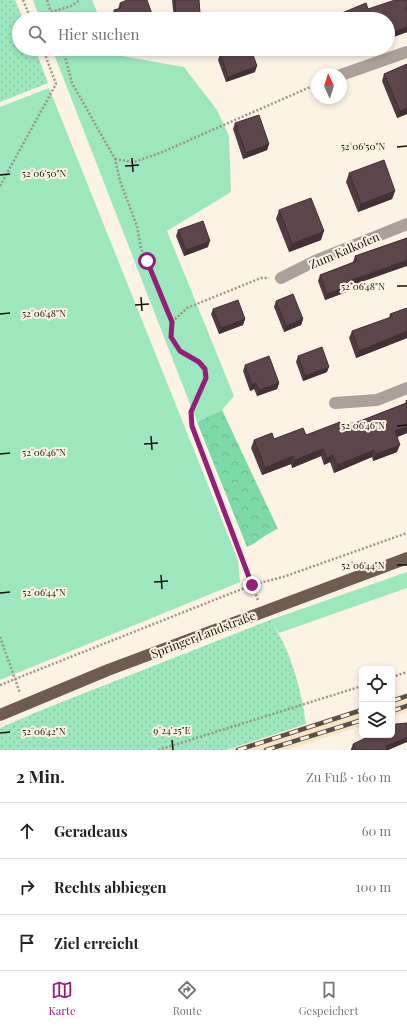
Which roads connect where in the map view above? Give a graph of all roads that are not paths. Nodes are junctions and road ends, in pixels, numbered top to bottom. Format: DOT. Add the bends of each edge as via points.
graph roads {
  1 [pos="407,52"];
  2 [pos="347,73"];
  3 [pos="407,224"];
  4 [pos="282,278"];
  5 [pos="407,388"];
  6 [pos="336,403"];
  7 [pos="407,558"];
  8 [pos="0,715"];
  1 -- 2 [label="street"];
  3 -- 4 [label="street, Zum Kalkofen" via="315,261"];
  5 -- 6 [label="street" via="377,400"];
  7 -- 8 [label="main road, Springer Landstraße" via="204,633"];
}
